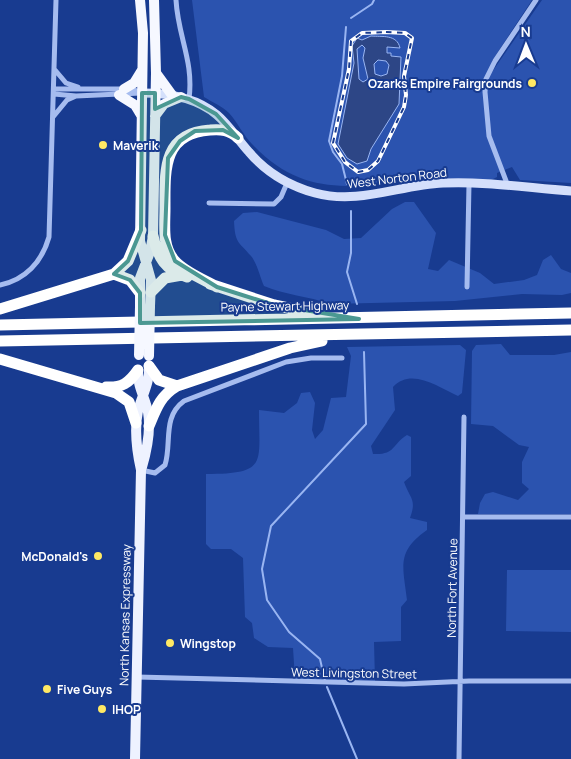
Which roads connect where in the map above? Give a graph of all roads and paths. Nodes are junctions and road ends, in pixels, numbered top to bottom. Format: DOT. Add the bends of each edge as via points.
graph roads {
  1 [pos="56,0"];
  2 [pos="140,0"];
  3 [pos="154,0"];
  4 [pos="176,0"];
  5 [pos="536,0"];
  6 [pos="142,69"];
  7 [pos="55,70"];
  8 [pos="156,73"];
  9 [pos="84,89"];
  10 [pos="54,91"];
  11 [pos="122,92"];
  12 [pos="142,93"];
  13 [pos="155,93"];
  14 [pos="76,96"];
  15 [pos="180,97"];
  16 [pos="142,115"];
  17 [pos="154,116"];
  18 [pos="53,117"];
  19 [pos="238,138"];
  20 [pos="287,183"];
  21 [pos="469,184"];
  22 [pos="508,186"];
  23 [pos="571,191"];
  24 [pos="209,203"];
  25 [pos="141,230"];
  26 [pos="153,236"];
  27 [pos="146,263"];
  28 [pos="114,274"];
  29 [pos="182,275"];
  30 [pos="0,285"];
  31 [pos="216,286"];
  32 [pos="468,287"];
  33 [pos="145,292"];
  34 [pos="0,309"];
  35 [pos="571,313"];
  36 [pos="359,319"];
  37 [pos="0,325"];
  38 [pos="571,330"];
  39 [pos="366,335"];
  40 [pos="0,341"];
  41 [pos="342,358"];
  42 [pos="146,359"];
  43 [pos="0,360"];
  44 [pos="138,370"];
  45 [pos="100,386"];
  46 [pos="178,386"];
  47 [pos="143,398"];
  48 [pos="464,417"];
  49 [pos="136,423"];
  50 [pos="149,426"];
  51 [pos="141,470"];
  52 [pos="464,517"];
  53 [pos="571,517"];
  54 [pos="137,677"];
  55 [pos="571,681"];
  56 [pos="460,682"];
  57 [pos="135,759"];
  58 [pos="459,759"];
  1 -- 7 [label="street"];
  2 -- 6 [label="highway, North Kansas Expressway" via="144,33"];
  3 -- 8 [label="highway, North Kansas Expressway"];
  4 -- 15 [label="street" via="191,72"];
  5 -- 22 [label="street" via="486,78 489,136"];
  6 -- 11 [label="highway" via="134,83"];
  6 -- 12 [label="highway, North Kansas Expressway"];
  7 -- 9 [label="street" via="66,83"];
  7 -- 10 [label="street"];
  8 -- 13 [label="highway, North Kansas Expressway"];
  8 -- 15 [label="highway"];
  9 -- 10 [label="street, West Norton Road"];
  9 -- 11 [label="street, West Norton Road"];
  10 -- 14 [label="street, West Norton Road"];
  10 -- 18 [label="street"];
  11 -- 12 [label="street, West Norton Road"];
  11 -- 14 [label="street, West Norton Road"];
  11 -- 16 [label="highway"];
  12 -- 13 [label="main road, West Norton Road"];
  12 -- 16 [label="highway, North Kansas Expressway"];
  13 -- 15 [label="main road, West Norton Road"];
  13 -- 17 [label="highway, North Kansas Expressway"];
  14 -- 18 [label="street" via="67,100"];
  15 -- 17 [label="highway" via="164,104"];
  15 -- 19 [label="main road, West Norton Road" via="216,114"];
  16 -- 25 [label="highway, North Kansas Expressway"];
  17 -- 26 [label="highway, North Kansas Expressway"];
  18 -- 30 [label="street" via="47,243 30,270 21,278"];
  19 -- 20 [label="main road, West Norton Road" via="260,163"];
  19 -- 31 [label="highway" via="223,130 196,131 180,140 167,164 164,230 168,249 178,264"];
  20 -- 21 [label="main road, West Norton Road" via="317,194 344,197 369,196 430,184"];
  20 -- 24 [label="street" via="274,204"];
  21 -- 22 [label="main road, West Norton Road"];
  21 -- 32 [label="street"];
  22 -- 23 [label="main road, West Norton Road"];
  25 -- 27 [label="highway, North Kansas Expressway" via="141,248"];
  25 -- 28 [label="highway" via="128,262"];
  26 -- 27 [label="highway, North Kansas Expressway"];
  26 -- 29 [label="highway" via="162,262"];
  27 -- 33 [label="highway, North Kansas Expressway"];
  28 -- 33 [label="highway" via="130,280"];
  28 -- 34 [label="highway"];
  29 -- 31 [label="highway"];
  29 -- 33 [label="highway" via="165,278"];
  31 -- 36 [label="highway" via="297,311"];
  33 -- 42 [label="highway, North Kansas Expressway, bridge"];
  35 -- 36 [label="highway, Payne Stewart Highway"];
  36 -- 37 [label="highway, Payne Stewart Highway"];
  38 -- 39 [label="highway"];
  39 -- 40 [label="highway"];
  39 -- 46 [label="highway" via="290,348"];
  41 -- 51 [label="street" via="286,362 184,401 170,419 165,465 155,472"];
  42 -- 44 [label="highway, North Kansas Expressway"];
  42 -- 46 [label="highway" via="158,380"];
  42 -- 47 [label="main road, North Kansas Expressway" via="149,380"];
  43 -- 45 [label="highway"];
  44 -- 45 [label="highway" via="124,385"];
  44 -- 47 [label="main road, North Kansas Expressway"];
  45 -- 49 [label="highway" via="127,399"];
  46 -- 50 [label="highway" via="159,402"];
  47 -- 49 [label="main road, North Kansas Expressway"];
  47 -- 50 [label="main road, North Kansas Expressway"];
  48 -- 52 [label="street, North Fort Avenue"];
  49 -- 51 [label="main road, North Kansas Expressway"];
  50 -- 51 [label="main road, North Kansas Expressway"];
  51 -- 54 [label="main road, North Kansas Expressway"];
  52 -- 53 [label="street"];
  52 -- 56 [label="street, North Fort Avenue"];
  54 -- 56 [label="street, West Livingston Street" via="369,684"];
  54 -- 57 [label="main road, North Kansas Expressway"];
  55 -- 56 [label="street, West Livingston Street"];
  56 -- 58 [label="street, North Fort Avenue"];
}
